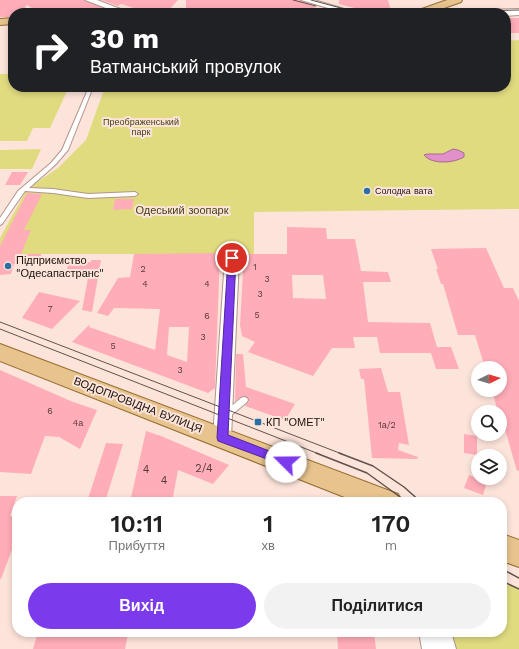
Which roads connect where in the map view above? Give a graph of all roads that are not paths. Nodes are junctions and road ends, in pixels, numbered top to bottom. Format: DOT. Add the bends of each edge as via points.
graph roads {
  1 [pos="89,0"];
  2 [pos="305,0"];
  3 [pos="457,0"];
  4 [pos="112,8"];
  5 [pos="335,8"];
  6 [pos="434,8"];
  7 [pos="89,92"];
  8 [pos="23,189"];
  9 [pos="135,194"];
  10 [pos="0,222"];
  11 [pos="232,258"];
  12 [pos="0,352"];
  13 [pos="244,400"];
  14 [pos="223,428"];
  15 [pos="377,497"];
  16 [pos="507,549"];
  17 [pos="519,554"];
  18 [pos="436,637"];
  19 [pos="439,649"];
  1 -- 4 [label="street"];
  2 -- 5 [label="street"];
  3 -- 6 [label="main road"];
  7 -- 8 [label="lane" via="66,150"];
  8 -- 9 [label="lane" via="88,196"];
  8 -- 10 [label="lane"];
  11 -- 14 [label="street"];
  12 -- 14 [label="main road, ВОДОПРОВІДНА ВУЛИЦЯ"];
  13 -- 14 [label="lane"];
  14 -- 15 [label="main road, ВОДОПРОВІДНА ВУЛИЦЯ"];
  16 -- 17 [label="main road"];
  18 -- 19 [label="main road"];
}
